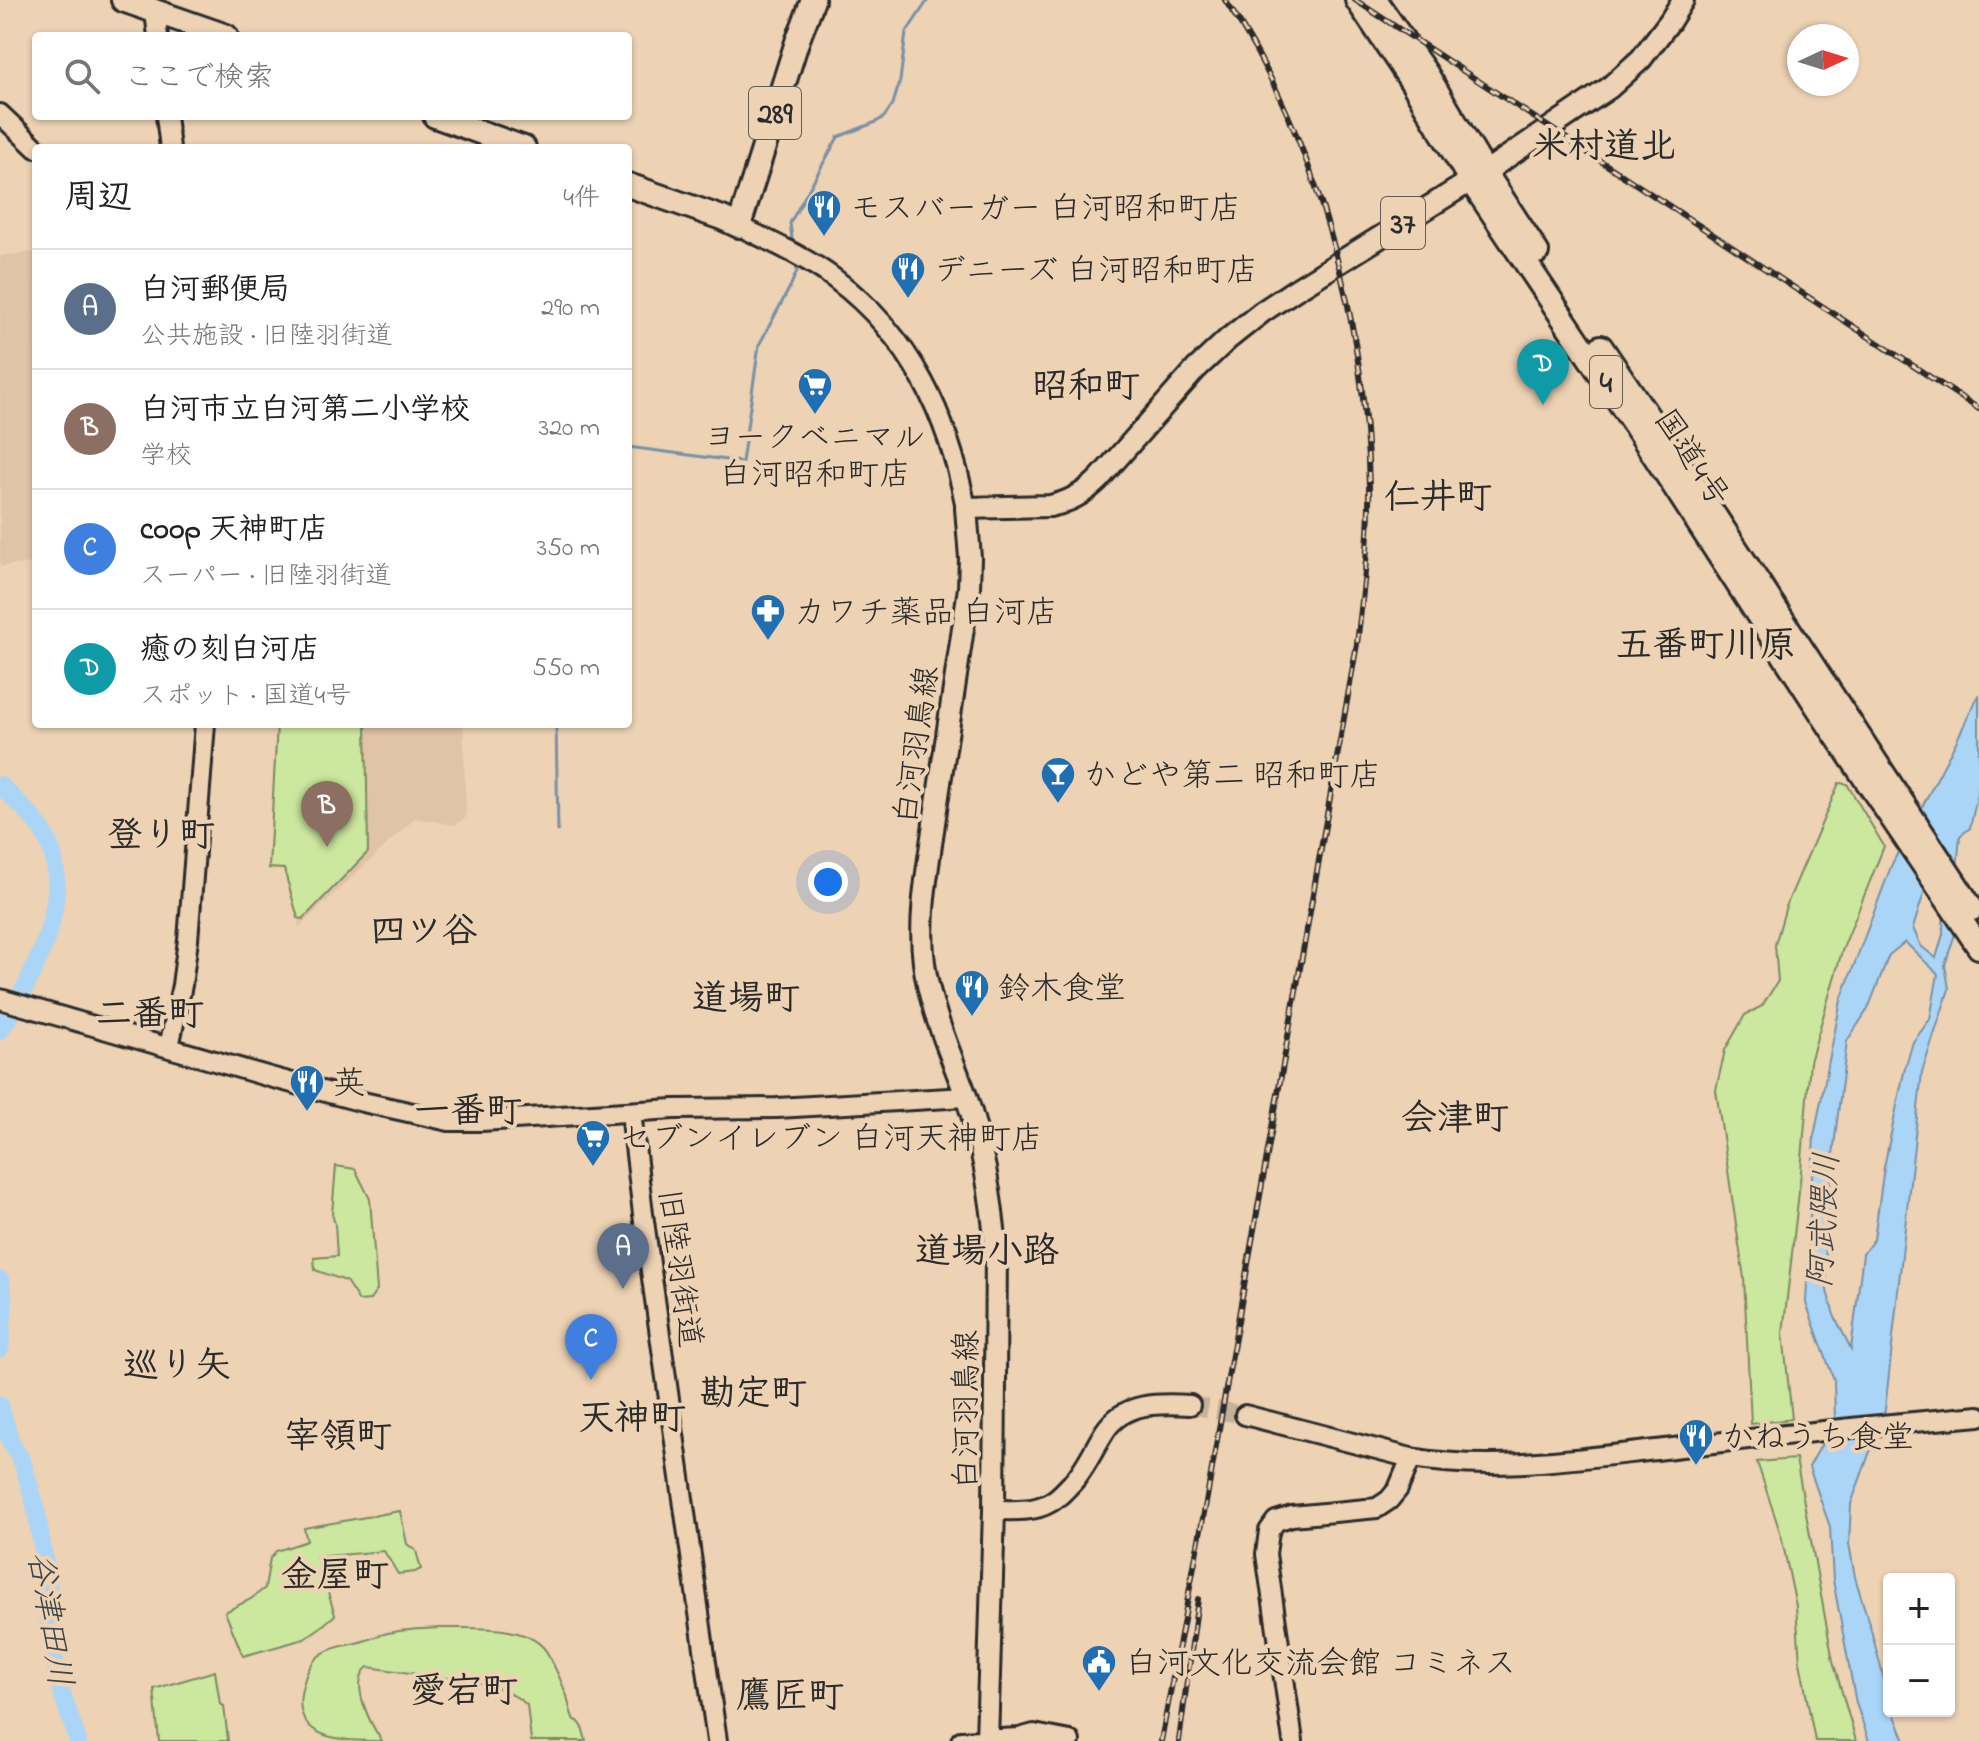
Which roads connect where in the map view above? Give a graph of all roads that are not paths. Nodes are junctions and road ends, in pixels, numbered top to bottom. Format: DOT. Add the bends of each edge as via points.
graph roads {
  1 [pos="123,0"];
  2 [pos="813,0"];
  3 [pos="1357,0"];
  4 [pos="1375,0"];
  5 [pos="1683,0"];
  6 [pos="155,12"];
  7 [pos="158,32"];
  8 [pos="214,32"];
  9 [pos="0,114"];
  10 [pos="166,120"];
  11 [pos="446,120"];
  12 [pos="32,144"];
  13 [pos="170,144"];
  14 [pos="513,144"];
  15 [pos="1478,176"];
  16 [pos="632,186"];
  17 [pos="739,226"];
  18 [pos="966,508"];
  19 [pos="205,728"];
  20 [pos="1864,759"];
  21 [pos="1979,920"];
  22 [pos="1979,947"];
  23 [pos="0,999"];
  24 [pos="169,1047"];
  25 [pos="966,1097"];
  26 [pos="631,1112"];
  27 [pos="1190,1405"];
  28 [pos="1245,1415"];
  29 [pos="1979,1416"];
  30 [pos="1411,1458"];
  31 [pos="994,1510"];
  32 [pos="987,1740"];
  33 [pos="717,1741"];
  34 [pos="961,1741"];
  35 [pos="1070,1741"];
  36 [pos="1293,1741"];
  1 -- 6 [label="highway"];
  2 -- 17 [label="highway, 289"];
  3 -- 15 [label="highway, 国道4号 / 4"];
  4 -- 15 [label="highway, 国道4号 / 4" via="1426,73"];
  5 -- 15 [label="main road, 37" via="1626,74"];
  6 -- 7 [label="street"];
  6 -- 8 [label="highway"];
  9 -- 12 [label="street"];
  10 -- 13 [label="street"];
  11 -- 14 [label="highway"];
  15 -- 18 [label="main road, 37" via="1295,290 1228,339 1081,494 1050,506"];
  15 -- 20 [label="highway, 国道4号 / 4"];
  16 -- 17 [label="highway"];
  17 -- 18 [label="street" via="833,278 900,344 943,423"];
  18 -- 25 [label="main road, 白河羽鳥線" via="969,588 922,945 937,1018"];
  19 -- 24 [label="street" via="188,940"];
  20 -- 21 [label="highway, 国道4号 / 4"];
  20 -- 22 [label="highway, 国道4号 / 4"];
  23 -- 24 [label="street"];
  24 -- 26 [label="street" via="449,1121"];
  25 -- 26 [label="street"];
  25 -- 31 [label="main road, 白河羽鳥線" via="988,1175 996,1251"];
  26 -- 33 [label="street, 旧陸羽街道"];
  27 -- 31 [label="street" via="1139,1406 1123,1414 1107,1428 1077,1478 1054,1500 1037,1507"];
  28 -- 30 [label="street"];
  29 -- 30 [label="street" via="1508,1463"];
  30 -- 36 [label="street" via="1398,1489 1377,1508 1292,1516 1276,1521 1269,1531 1266,1554"];
  31 -- 32 [label="main road, 白河羽鳥線"];
  32 -- 34 [label="street"];
  32 -- 35 [label="street" via="1034,1734"];
}
